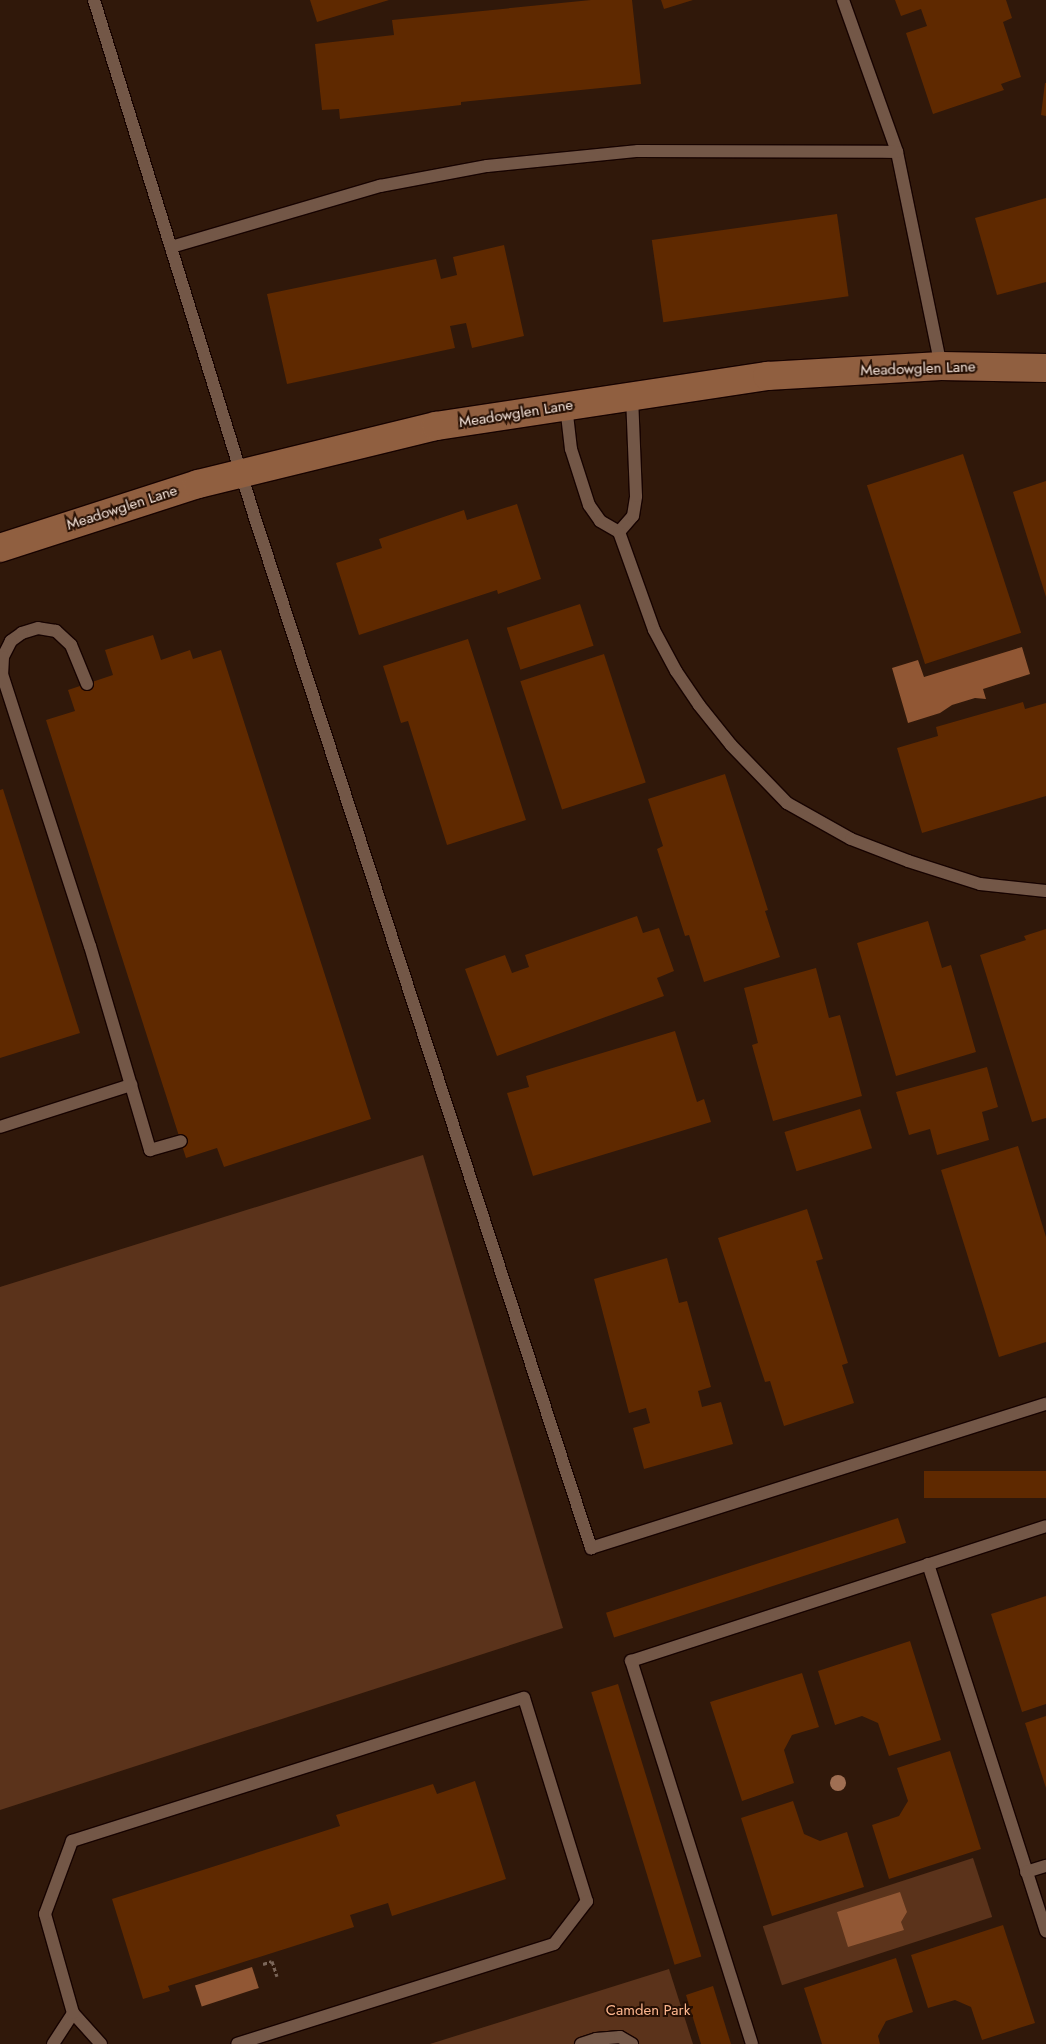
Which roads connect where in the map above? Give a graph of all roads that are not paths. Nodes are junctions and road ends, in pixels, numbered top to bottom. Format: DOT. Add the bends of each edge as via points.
graph roads {
  1 [pos="94,0"];
  2 [pos="843,0"];
  3 [pos="898,152"];
  4 [pos="170,247"];
  5 [pos="941,366"];
  6 [pos="1046,368"];
  7 [pos="632,396"];
  8 [pos="566,406"];
  9 [pos="242,474"];
  10 [pos="619,532"];
  11 [pos="0,548"];
  12 [pos="87,684"];
  13 [pos="4,690"];
  14 [pos="1046,891"];
  15 [pos="131,1085"];
  16 [pos="0,1127"];
  17 [pos="181,1141"];
  18 [pos="1046,1404"];
  19 [pos="1046,1526"];
  20 [pos="928,1564"];
  21 [pos="1046,1866"];
  22 [pos="1026,1872"];
  23 [pos="1046,1931"];
  24 [pos="73,2013"];
  25 [pos="53,2044"];
  26 [pos="101,2044"];
  27 [pos="237,2044"];
  28 [pos="581,2044"];
  29 [pos="632,2044"];
  30 [pos="752,2044"];
  1 -- 4 [label="lane"];
  2 -- 3 [label="lane"];
  3 -- 4 [label="lane" via="638,151 487,166 380,186"];
  3 -- 5 [label="lane"];
  4 -- 9 [label="lane"];
  5 -- 6 [label="street, Meadowglen Lane"];
  5 -- 7 [label="street, Meadowglen Lane" via="767,376"];
  7 -- 8 [label="street, Meadowglen Lane"];
  7 -- 10 [label="lane" via="636,496 633,516"];
  8 -- 9 [label="street, Meadowglen Lane" via="436,426"];
  8 -- 10 [label="lane" via="570,449 582,487 600,521"];
  9 -- 11 [label="street, Meadowglen Lane" via="139,502"];
  9 -- 18 [label="lane" via="591,1548"];
  10 -- 14 [label="lane" via="654,630 676,671 731,745 787,803 850,839 908,861 980,884"];
  12 -- 13 [label="lane" via="71,646 56,630 38,628 11,641 3,657"];
  13 -- 15 [label="lane" via="90,946"];
  15 -- 16 [label="lane"];
  15 -- 17 [label="lane" via="150,1150"];
  19 -- 20 [label="lane"];
  20 -- 22 [label="lane"];
  20 -- 30 [label="lane" via="631,1661"];
  21 -- 22 [label="lane"];
  22 -- 23 [label="lane"];
  24 -- 25 [label="lane"];
  24 -- 26 [label="lane"];
  24 -- 27 [label="lane" via="45,1914 72,1841 524,1698 587,1902 554,1944"];
  28 -- 29 [label="lane" via="596,2039 620,2038"];
}
